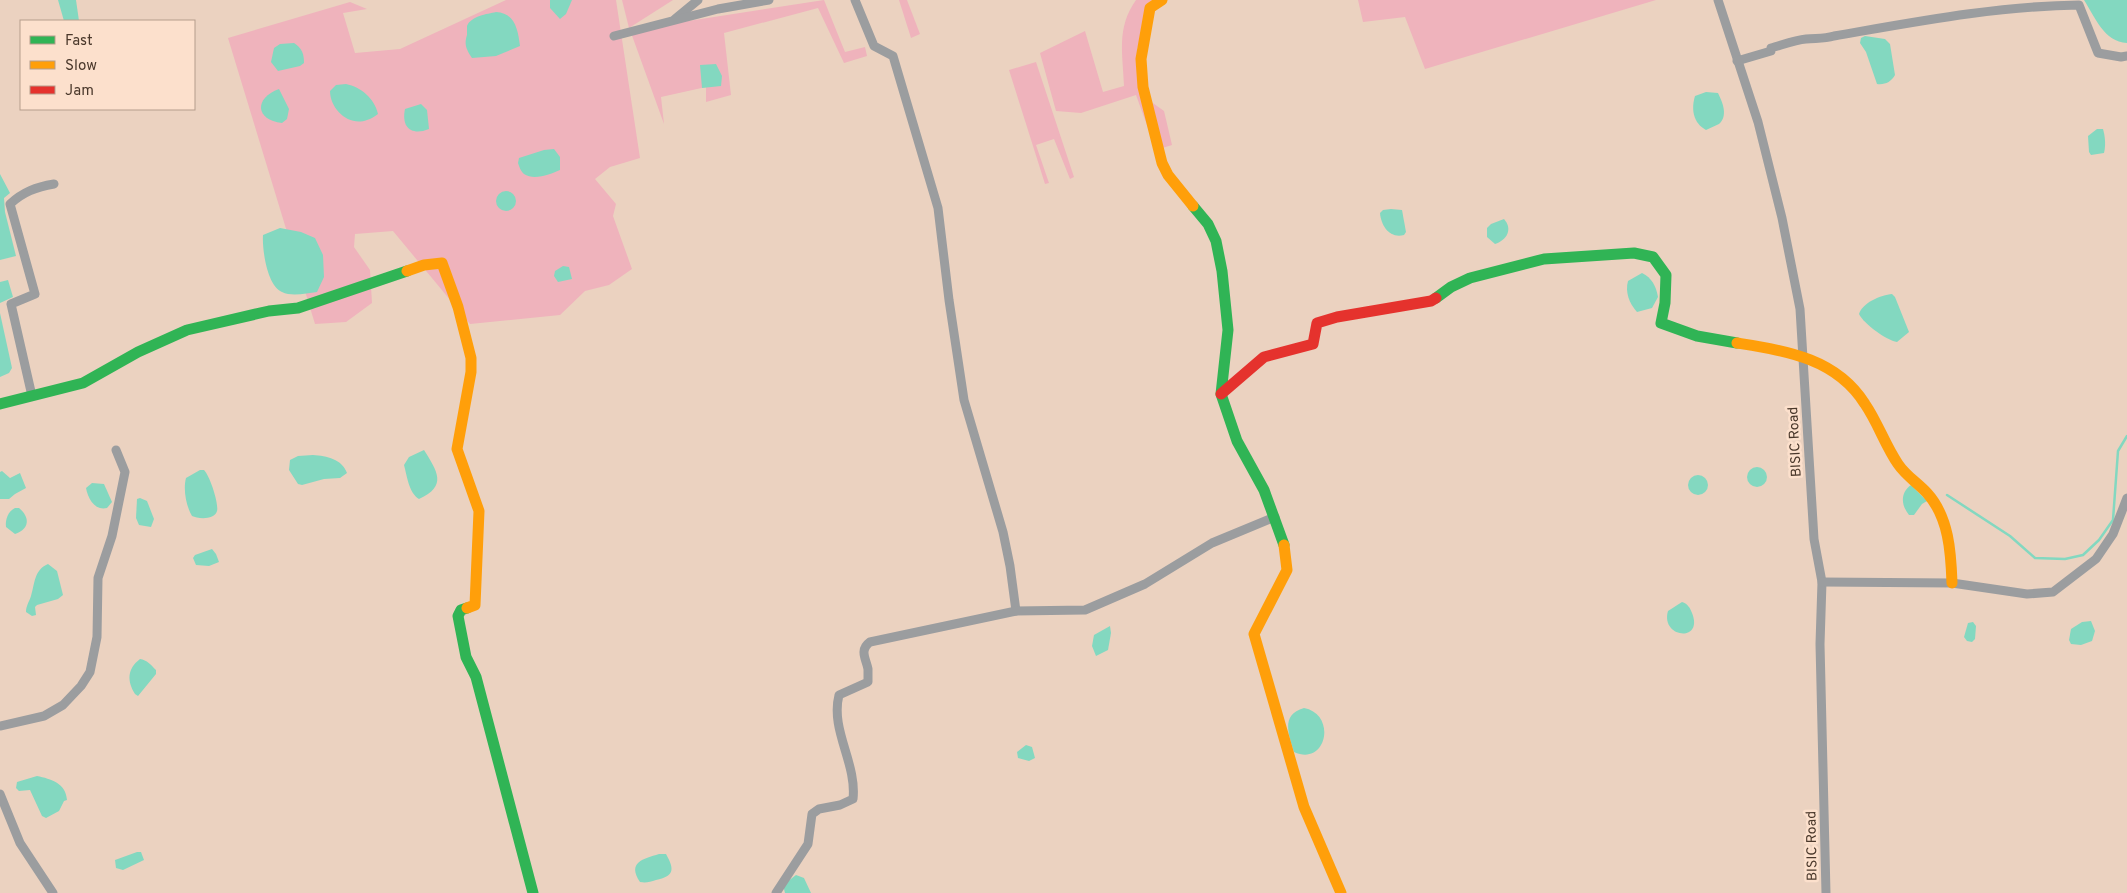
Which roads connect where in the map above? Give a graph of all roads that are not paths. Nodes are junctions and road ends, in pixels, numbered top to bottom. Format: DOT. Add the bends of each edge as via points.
graph roads {
  1 [pos="698,0"];
  2 [pos="769,0"];
  3 [pos="855,0"];
  4 [pos="1162,0"];
  5 [pos="1718,0"];
  6 [pos="672,21"];
  7 [pos="614,36"];
  8 [pos="2127,56"];
  9 [pos="1737,61"];
  10 [pos="54,184"];
  11 [pos="1802,356"];
  12 [pos="1221,394"];
  13 [pos="32,396"];
  14 [pos="0,404"];
  15 [pos="116,450"];
  16 [pos="2127,498"];
  17 [pos="1276,517"];
  18 [pos="1822,582"];
  19 [pos="1952,583"];
  20 [pos="1016,611"];
  21 [pos="0,726"];
  22 [pos="0,794"];
  23 [pos="53,893"];
  24 [pos="533,893"];
  25 [pos="776,893"];
  26 [pos="1341,893"];
  27 [pos="1826,893"];
  1 -- 6 [label="street"];
  2 -- 6 [label="street"];
  3 -- 20 [label="street" via="874,46 893,56 938,208 964,400 1003,532"];
  4 -- 12 [label="street" via="1150,8 1141,59 1143,87 1164,169 1208,224 1216,241 1224,280 1228,330"];
  5 -- 9 [label="street, BISIC Road"];
  6 -- 7 [label="street"];
  8 -- 9 [label="street" via="2098,52 2079,6 2035,6 1821,40 1806,39"];
  9 -- 11 [label="street, BISIC Road" via="1758,122 1782,218 1800,309"];
  10 -- 13 [label="street" via="21,194 10,204 36,294 11,304"];
  11 -- 12 [label="street" via="1696,336 1661,323 1666,275 1653,257 1634,253 1544,259 1470,278 1432,301 1317,323 1313,344 1264,357"];
  11 -- 18 [label="street, BISIC Road" via="1814,539"];
  11 -- 19 [label="street" via="1840,374 1854,388 1882,430 1899,465 1935,503 1945,529"];
  12 -- 17 [label="street" via="1237,442"];
  13 -- 14 [label="street"];
  13 -- 24 [label="street" via="83,383 138,352 187,330 269,311 298,308 424,265 442,263 471,358 457,449 479,511 475,605 461,610 458,616 466,657 476,677"];
  15 -- 21 [label="street" via="125,472 112,536 98,578 97,637 90,672 63,705 44,716"];
  16 -- 19 [label="street" via="2112,534 2096,559 2053,592 2027,594"];
  17 -- 20 [label="street" via="1212,543 1145,584 1086,610"];
  17 -- 26 [label="street" via="1285,547 1287,570 1254,634 1304,807"];
  18 -- 19 [label="street"];
  18 -- 27 [label="street, BISIC Road" via="1820,644"];
  20 -- 25 [label="street" via="866,645 862,655 868,669 868,682 839,695 835,708 850,765 853,799 812,814 808,844"];
  22 -- 23 [label="street" via="20,843"];
}
